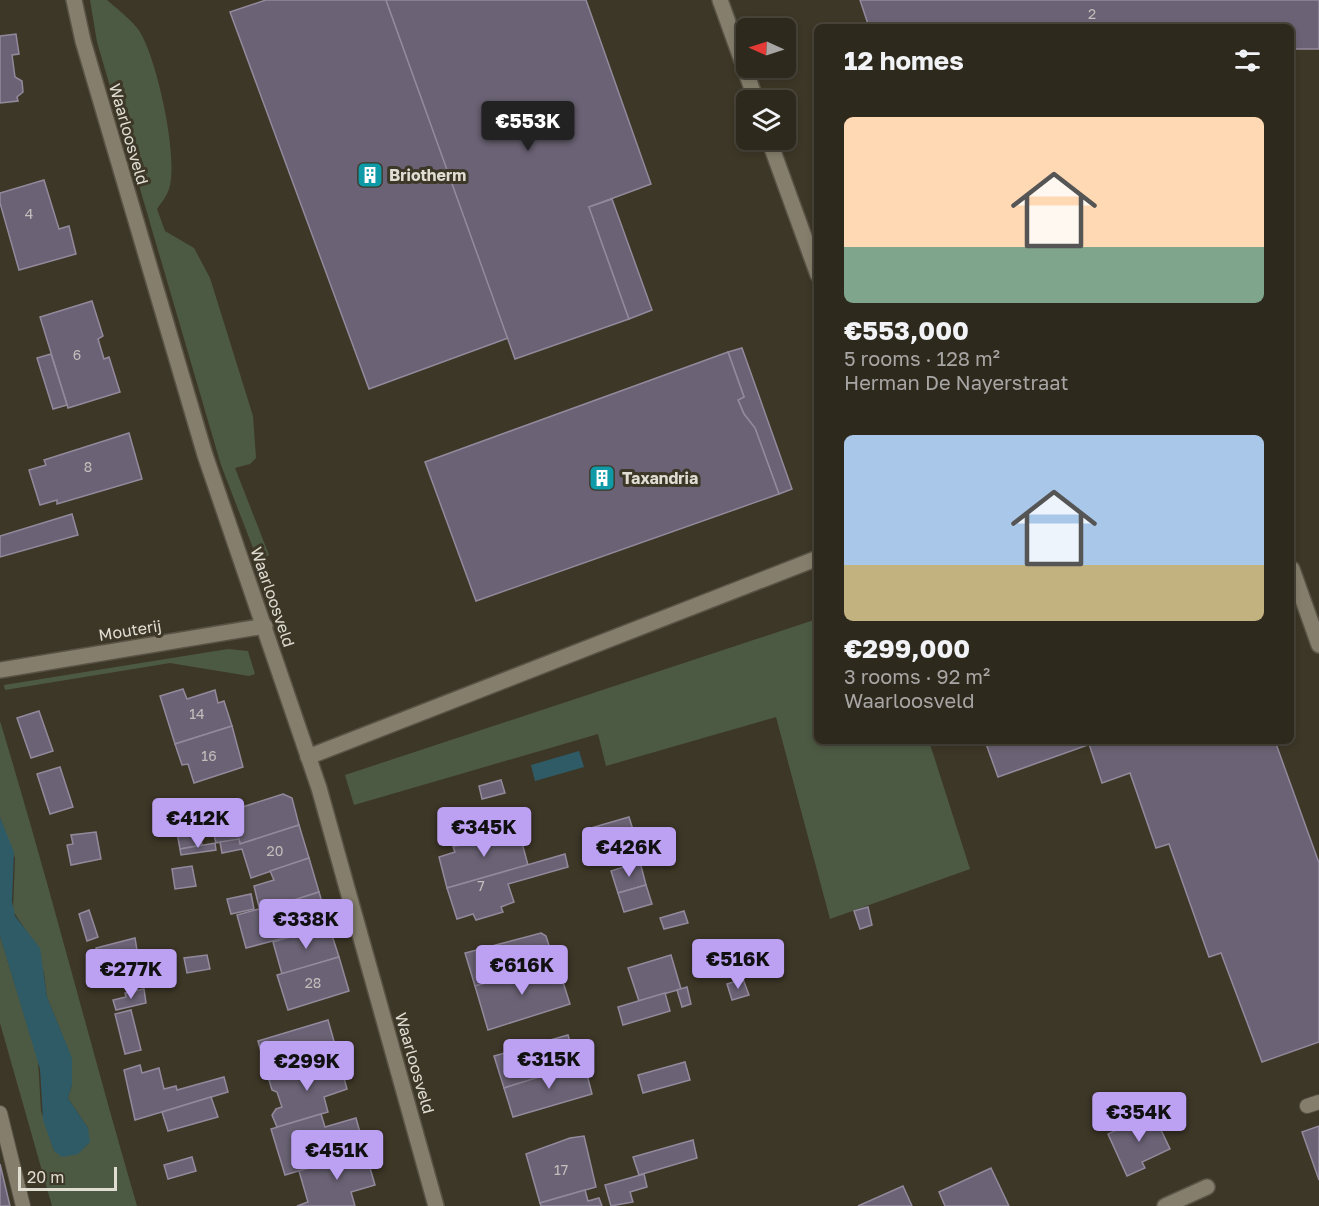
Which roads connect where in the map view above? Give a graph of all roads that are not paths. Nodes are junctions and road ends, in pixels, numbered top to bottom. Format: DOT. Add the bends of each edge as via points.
graph roads {
  1 [pos="74,0"];
  2 [pos="720,0"];
  3 [pos="752,90"];
  4 [pos="773,150"];
  5 [pos="814,264"];
  6 [pos="814,560"];
  7 [pos="1294,575"];
  8 [pos="266,626"];
  9 [pos="1319,645"];
  10 [pos="0,670"];
  11 [pos="308,757"];
  12 [pos="0,1113"];
  13 [pos="1207,1187"];
  14 [pos="23,1206"];
  15 [pos="436,1206"];
  16 [pos="1165,1206"];
  1 -- 8 [label="street, Waarloosveld" via="194,418"];
  2 -- 3 [label="street"];
  4 -- 5 [label="street"];
  6 -- 11 [label="street"];
  7 -- 9 [label="street"];
  8 -- 10 [label="street, Mouterij"];
  8 -- 11 [label="street, Waarloosveld"];
  11 -- 15 [label="street, Waarloosveld" via="320,788"];
  12 -- 14 [label="lane"];
  13 -- 16 [label="street"];
}
